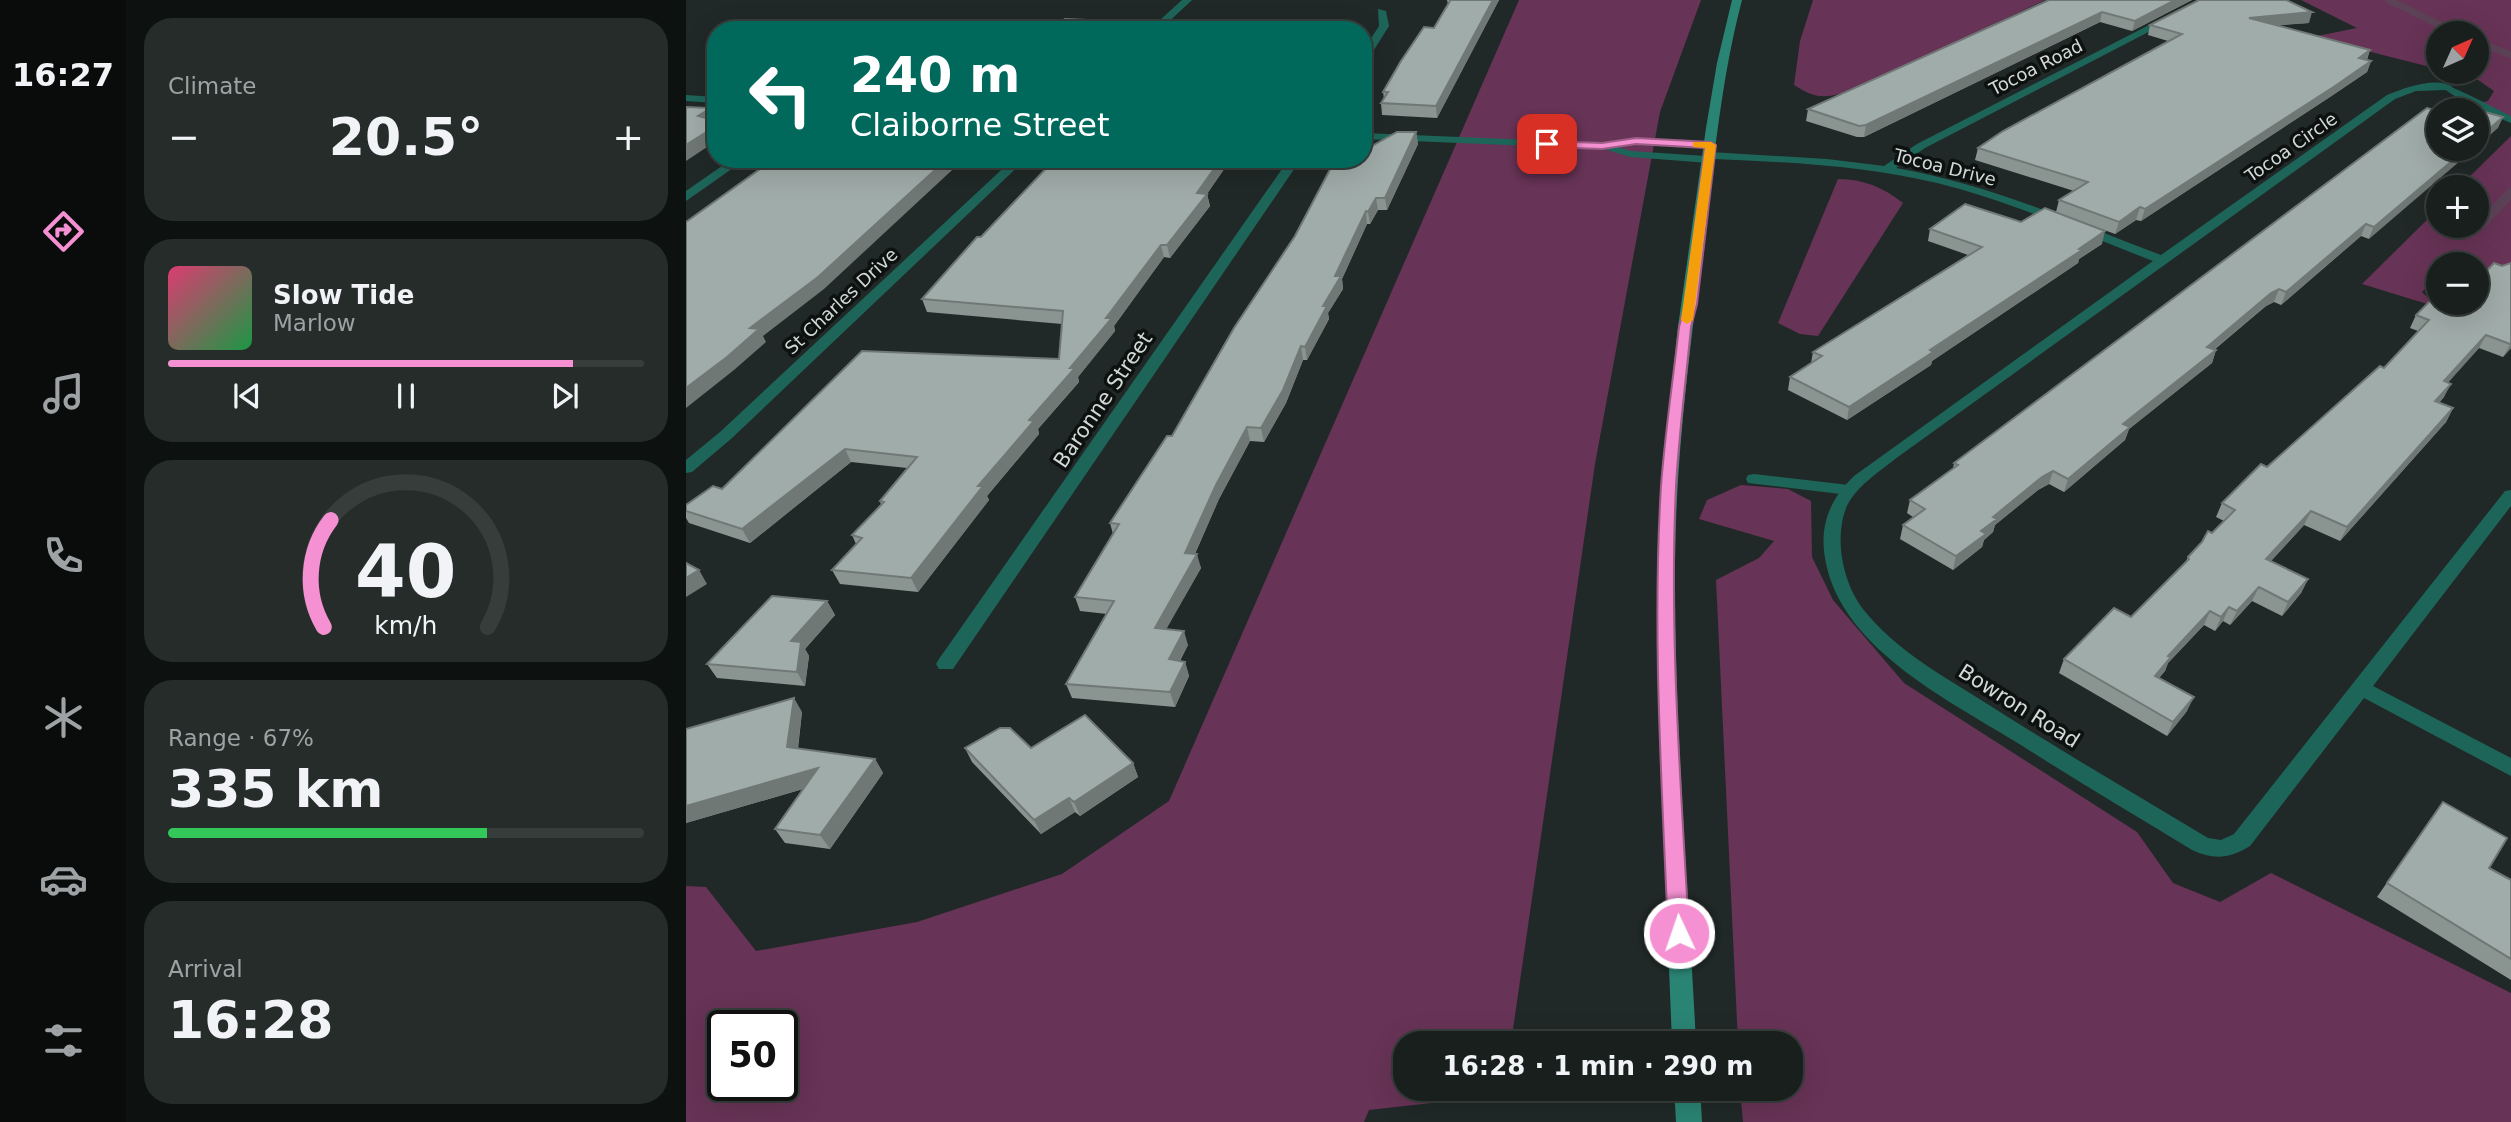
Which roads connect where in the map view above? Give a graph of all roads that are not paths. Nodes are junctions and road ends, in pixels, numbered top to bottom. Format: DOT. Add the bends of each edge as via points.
graph roads {
  1 [pos="1187,0"];
  2 [pos="1737,0"];
  3 [pos="2205,0"];
  4 [pos="1381,10"];
  5 [pos="1164,21"];
  6 [pos="1372,45"];
  7 [pos="686,98"];
  8 [pos="707,99"];
  9 [pos="2511,120"];
  10 [pos="1372,136"];
  11 [pos="1710,153"];
  12 [pos="727,168"];
  13 [pos="1010,168"];
  14 [pos="1289,168"];
  15 [pos="1887,170"];
  16 [pos="686,197"];
  17 [pos="2162,260"];
  18 [pos="686,468"];
  19 [pos="1754,479"];
  20 [pos="1849,489"];
  21 [pos="2511,495"];
  22 [pos="946,664"];
  23 [pos="2361,688"];
  24 [pos="2511,768"];
  25 [pos="1683,1031"];
  26 [pos="1688,1101"];
  27 [pos="1689,1122"];
  1 -- 5 [label="street"];
  2 -- 11 [label="main road"];
  3 -- 15 [label="street, Tocoa Road" via="1921,146"];
  4 -- 6 [label="street" via="1384,26"];
  7 -- 8 [label="street"];
  9 -- 17 [label="street, Tocoa Circle" via="2448,87 2415,88 2391,97"];
  10 -- 11 [label="street, Tocoa Drive" via="1602,146 1630,154"];
  11 -- 15 [label="street, Tocoa Drive"];
  11 -- 25 [label="main road" via="1685,327 1666,563"];
  12 -- 16 [label="street"];
  13 -- 18 [label="street, St Charles Drive" via="726,436"];
  14 -- 22 [label="street, Baronne Street"];
  15 -- 17 [label="street, Tocoa Drive" via="1996,197"];
  17 -- 20 [label="street, Bowron Road"];
  19 -- 20 [label="street"];
  20 -- 23 [label="street, Bowron Road" via="1836,512 1833,548 1837,570 1856,613 1882,641 1918,670 2003,724 2214,850 2228,849 2242,840"];
  21 -- 23 [label="street, Bowron Road"];
  23 -- 24 [label="street"];
  26 -- 27 [label="main road"];
}
